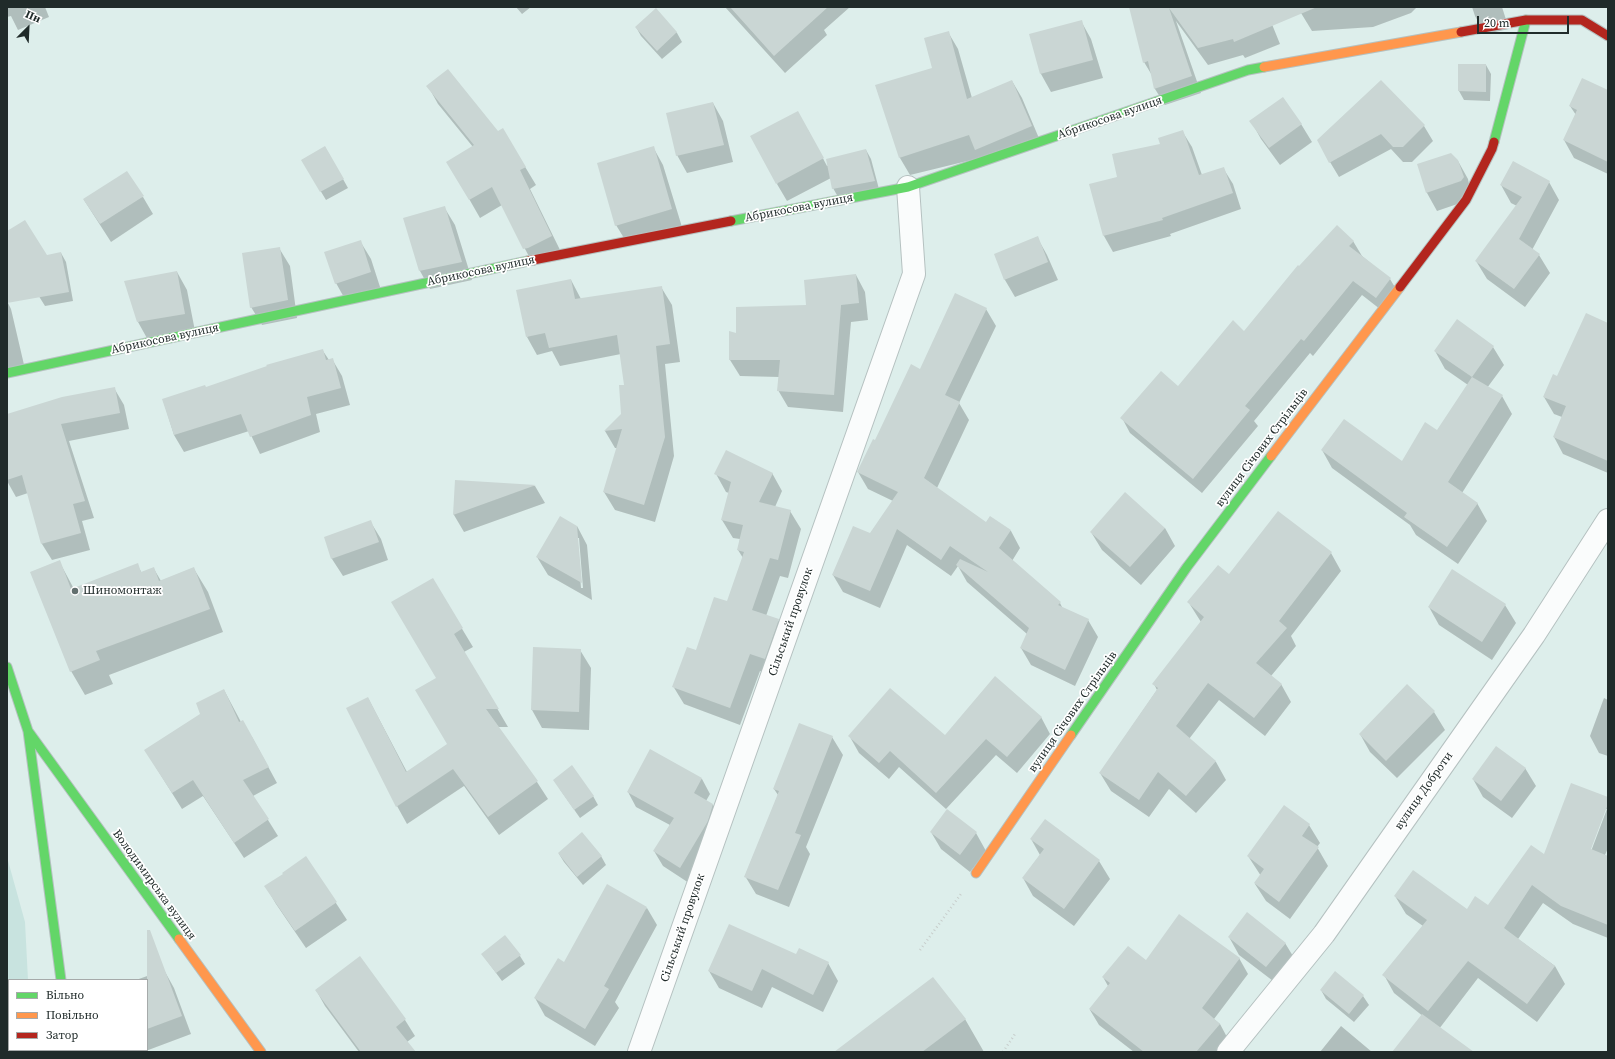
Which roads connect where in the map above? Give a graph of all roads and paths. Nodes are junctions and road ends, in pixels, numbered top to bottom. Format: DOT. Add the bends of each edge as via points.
graph roads {
  1 [pos="1579,13"];
  2 [pos="1526,20"];
  3 [pos="1608,36"];
  4 [pos="908,187"];
  5 [pos="7,373"];
  6 [pos="1608,520"];
  7 [pos="7,667"];
  8 [pos="28,732"];
  9 [pos="976,873"];
  10 [pos="920,950"];
  11 [pos="61,979"];
  12 [pos="1015,1034"];
  13 [pos="261,1052"];
  14 [pos="639,1052"];
  15 [pos="1003,1052"];
  16 [pos="1228,1052"];
  1 -- 2 [label="street, Абрикосова вулиця"];
  1 -- 3 [label="street, Абрикосова вулиця"];
  2 -- 4 [label="street, Абрикосова вулиця" via="1248,70"];
  2 -- 9 [label="street, вулиця Січових Стрільців" via="1492,148 1466,200 1187,567"];
  4 -- 5 [label="street, Абрикосова вулиця" via="591,248"];
  4 -- 14 [label="street, Сільський провулок" via="914,274"];
  6 -- 16 [label="street, вулиця Доброти" via="1534,635 1324,934"];
  7 -- 8 [label="street, Володимирська вулиця"];
  8 -- 11 [label="street, Володимирська вулиця"];
  8 -- 13 [label="street, Володимирська вулиця"];
  9 -- 10 [label="path"];
  12 -- 15 [label="path"];
}
